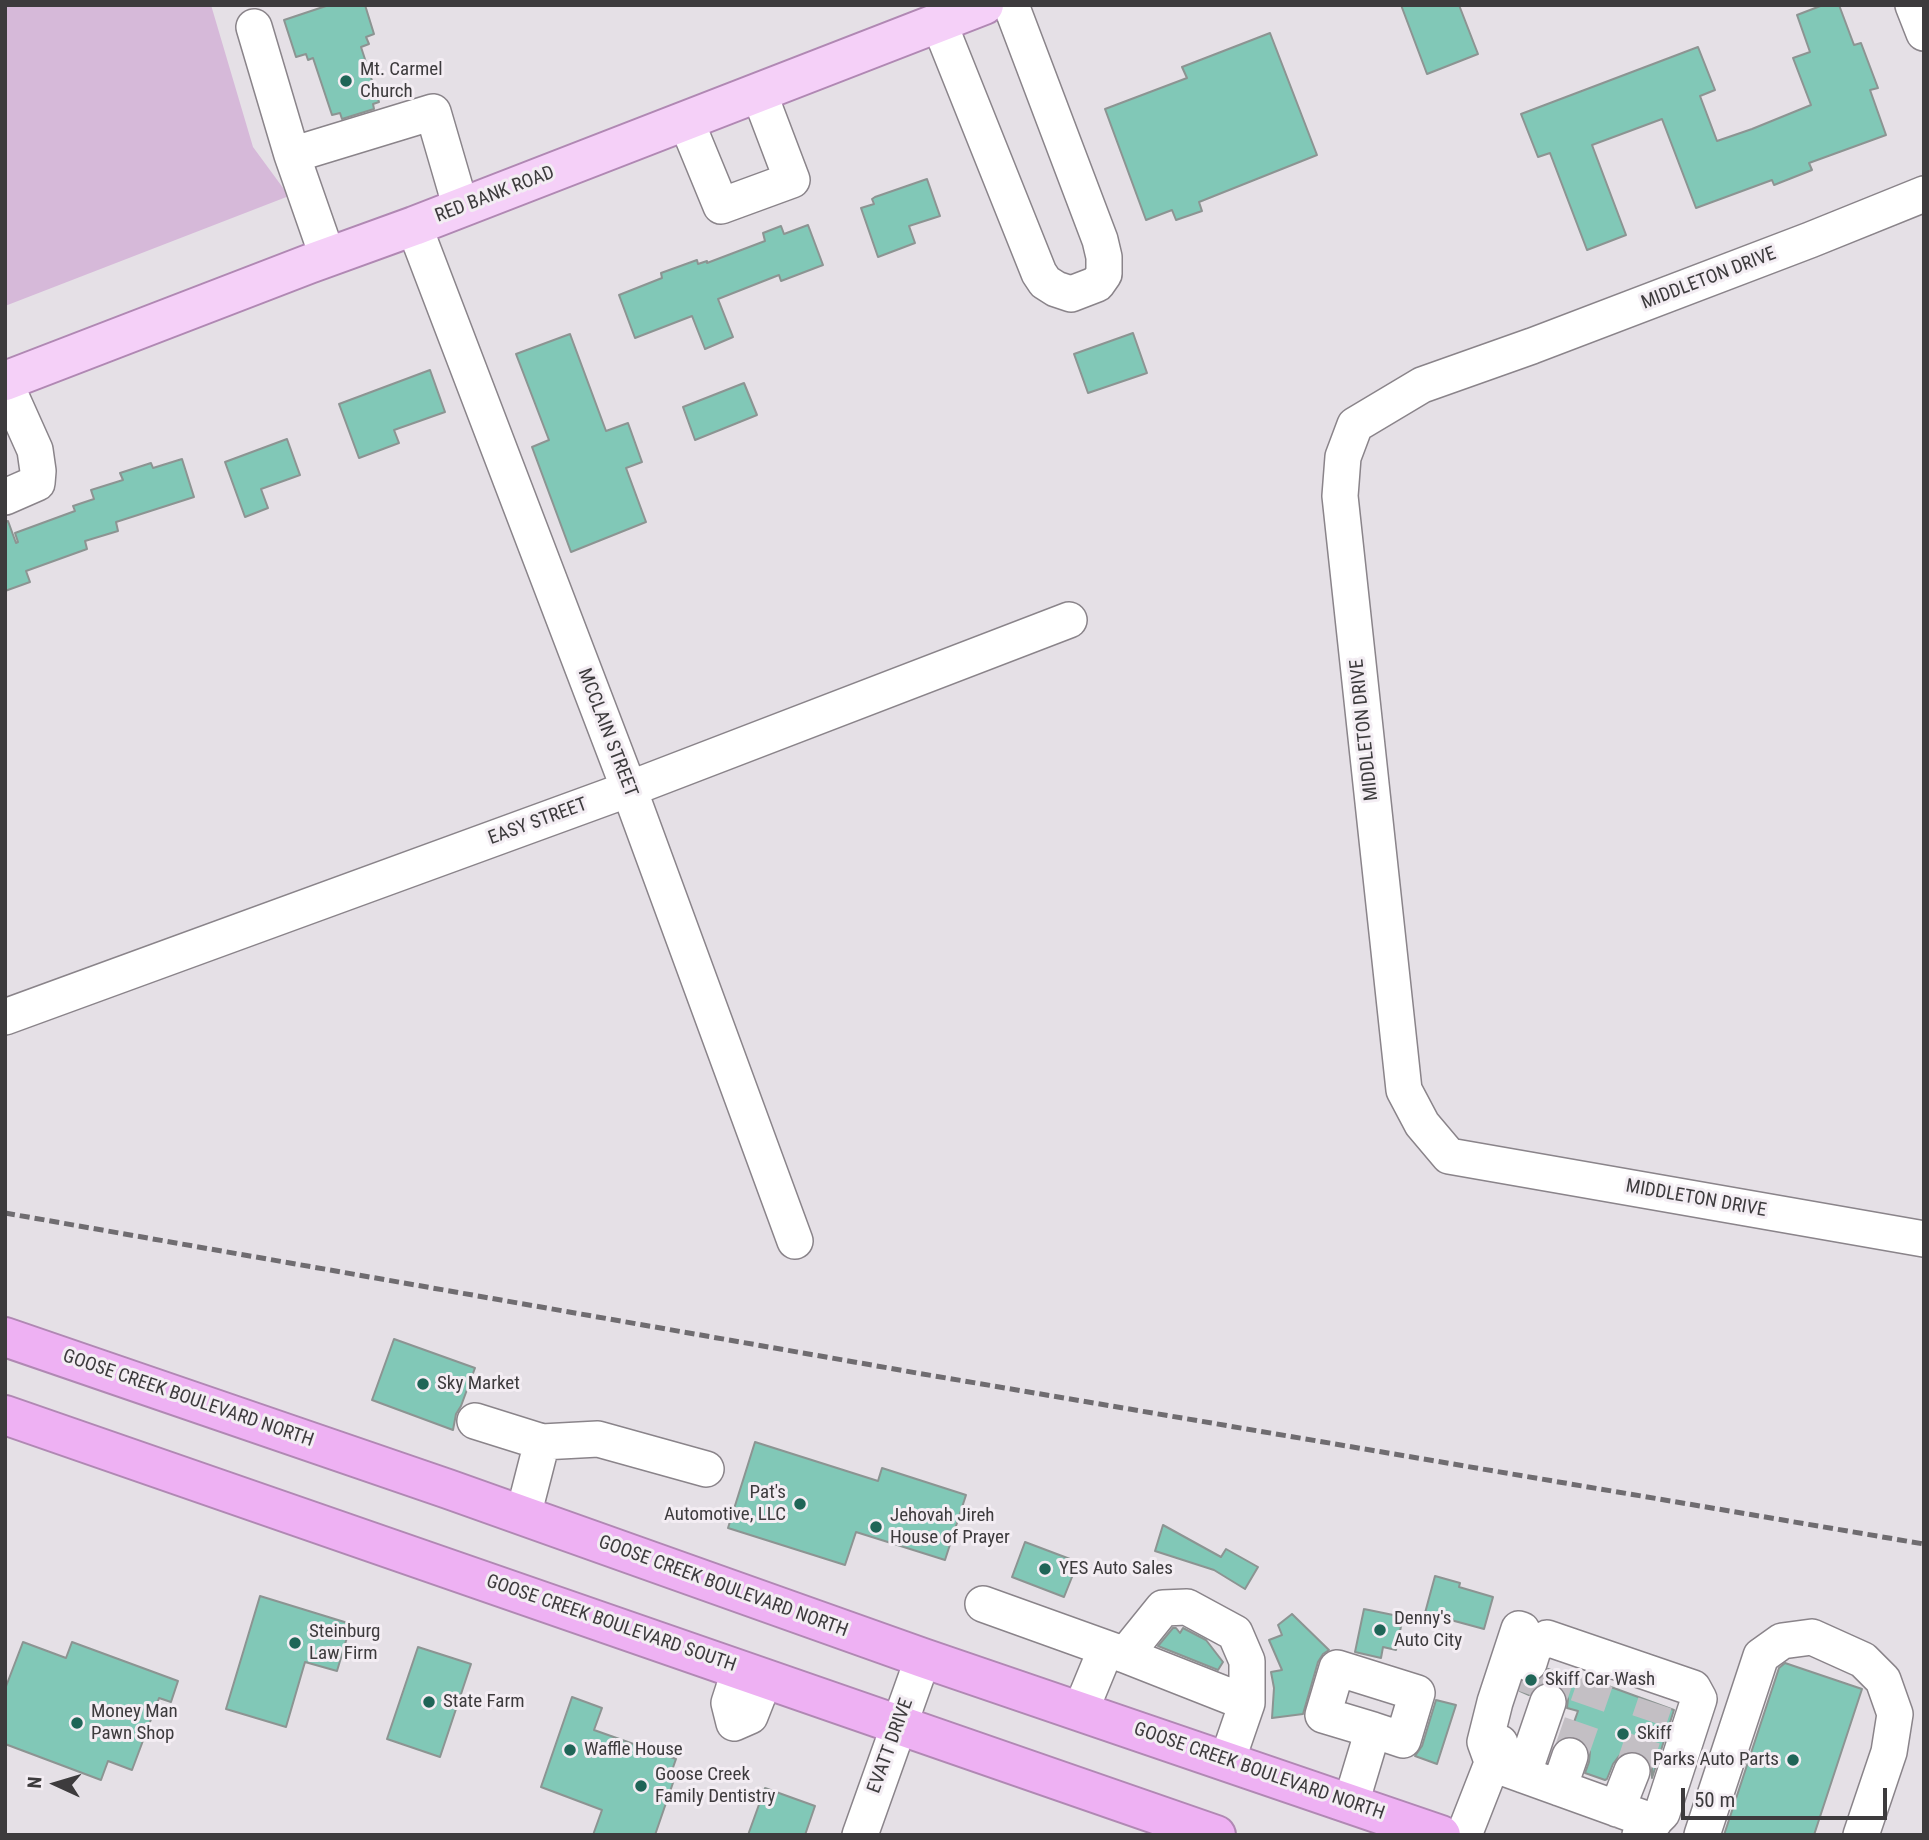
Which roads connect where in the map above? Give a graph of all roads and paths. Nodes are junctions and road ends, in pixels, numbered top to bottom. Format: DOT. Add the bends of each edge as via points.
graph roads {
  1 [pos="984,5"];
  2 [pos="1011,5"];
  3 [pos="1913,5"];
  4 [pos="939,23"];
  5 [pos="254,27"];
  6 [pos="1924,33"];
  7 [pos="759,93"];
  8 [pos="686,121"];
  9 [pos="292,155"];
  10 [pos="1924,194"];
  11 [pos="461,208"];
  12 [pos="414,226"];
  13 [pos="328,258"];
  14 [pos="5,382"];
  15 [pos="5,497"];
  16 [pos="1069,620"];
  17 [pos="629,789"];
  18 [pos="5,1017"];
  19 [pos="1924,1239"];
  20 [pos="794,1241"];
  21 [pos="5,1337"];
  22 [pos="5,1415"];
  23 [pos="475,1421"];
  24 [pos="542,1442"];
  25 [pos="706,1469"];
  26 [pos="523,1516"];
  27 [pos="983,1604"];
  28 [pos="1116,1652"];
  29 [pos="923,1658"];
  30 [pos="1557,1675"];
  31 [pos="1247,1703"];
  32 [pos="1080,1712"];
  33 [pos="899,1725"];
  34 [pos="1373,1730"];
  35 [pos="1227,1761"];
  36 [pos="1508,1770"];
  37 [pos="1632,1771"];
  38 [pos="1351,1804"];
  39 [pos="1617,1809"];
  40 [pos="1647,1828"];
  41 [pos="860,1835"];
  42 [pos="1216,1835"];
  43 [pos="1441,1835"];
  44 [pos="1464,1835"];
  45 [pos="1702,1835"];
  46 [pos="1861,1835"];
  1 -- 4 [label="main road, RED BANK ROAD"];
  2 -- 4 [label="street" via="1104,257 1104,274 1097,284 1071,294 1045,282 1039,273"];
  3 -- 6 [label="street"];
  4 -- 7 [label="main road, RED BANK ROAD"];
  5 -- 9 [label="street"];
  7 -- 8 [label="main road, RED BANK ROAD"];
  7 -- 8 [label="street" via="792,180 720,206"];
  8 -- 11 [label="main road, RED BANK ROAD"];
  9 -- 11 [label="street" via="433,112"];
  9 -- 13 [label="street"];
  10 -- 19 [label="street, MIDDLETON DRIVE" via="1422,385 1355,425 1343,457 1340,496 1404,1090 1422,1124 1449,1156"];
  11 -- 12 [label="main road, RED BANK ROAD"];
  12 -- 13 [label="main road, RED BANK ROAD"];
  12 -- 17 [label="street, MCCLAIN STREET"];
  13 -- 14 [label="main road, RED BANK ROAD"];
  14 -- 15 [label="street" via="35,450 38,471 37,483"];
  16 -- 17 [label="street, EASY STREET"];
  17 -- 18 [label="street, EASY STREET"];
  17 -- 20 [label="street, MCCLAIN STREET"];
  21 -- 26 [label="highway, GOOSE CREEK BOULEVARD NORTH"];
  22 -- 33 [label="highway, GOOSE CREEK BOULEVARD SOUTH"];
  23 -- 24 [label="street"];
  24 -- 25 [label="street" via="598,1439"];
  24 -- 26 [label="street"];
  26 -- 29 [label="highway, GOOSE CREEK BOULEVARD NORTH"];
  27 -- 28 [label="street"];
  28 -- 31 [label="street"];
  28 -- 31 [label="street" via="1163,1608 1187,1607 1235,1633 1247,1661"];
  28 -- 32 [label="street"];
  29 -- 32 [label="highway, GOOSE CREEK BOULEVARD NORTH"];
  29 -- 33 [label="street, EVATT DRIVE"];
  30 -- 36 [label="street"];
  30 -- 36 [label="street"];
  30 -- 36 [label="street" via="1519,1629 1485,1742"];
  30 -- 40 [label="street" via="1659,1690 1693,1688 1699,1699 1662,1813"];
  31 -- 35 [label="street"];
  32 -- 35 [label="highway, GOOSE CREEK BOULEVARD NORTH"];
  33 -- 41 [label="street, EVATT DRIVE"];
  33 -- 42 [label="highway, GOOSE CREEK BOULEVARD SOUTH"];
  34 -- 38 [label="street"];
  35 -- 38 [label="highway, GOOSE CREEK BOULEVARD NORTH"];
  36 -- 39 [label="street" via="1564,1772"];
  36 -- 44 [label="street"];
  37 -- 39 [label="street"];
  38 -- 43 [label="highway, GOOSE CREEK BOULEVARD NORTH"];
  39 -- 40 [label="street"];
  45 -- 46 [label="street" via="1761,1656 1782,1641 1812,1637 1863,1660 1883,1680 1895,1714 1889,1752"];
}
